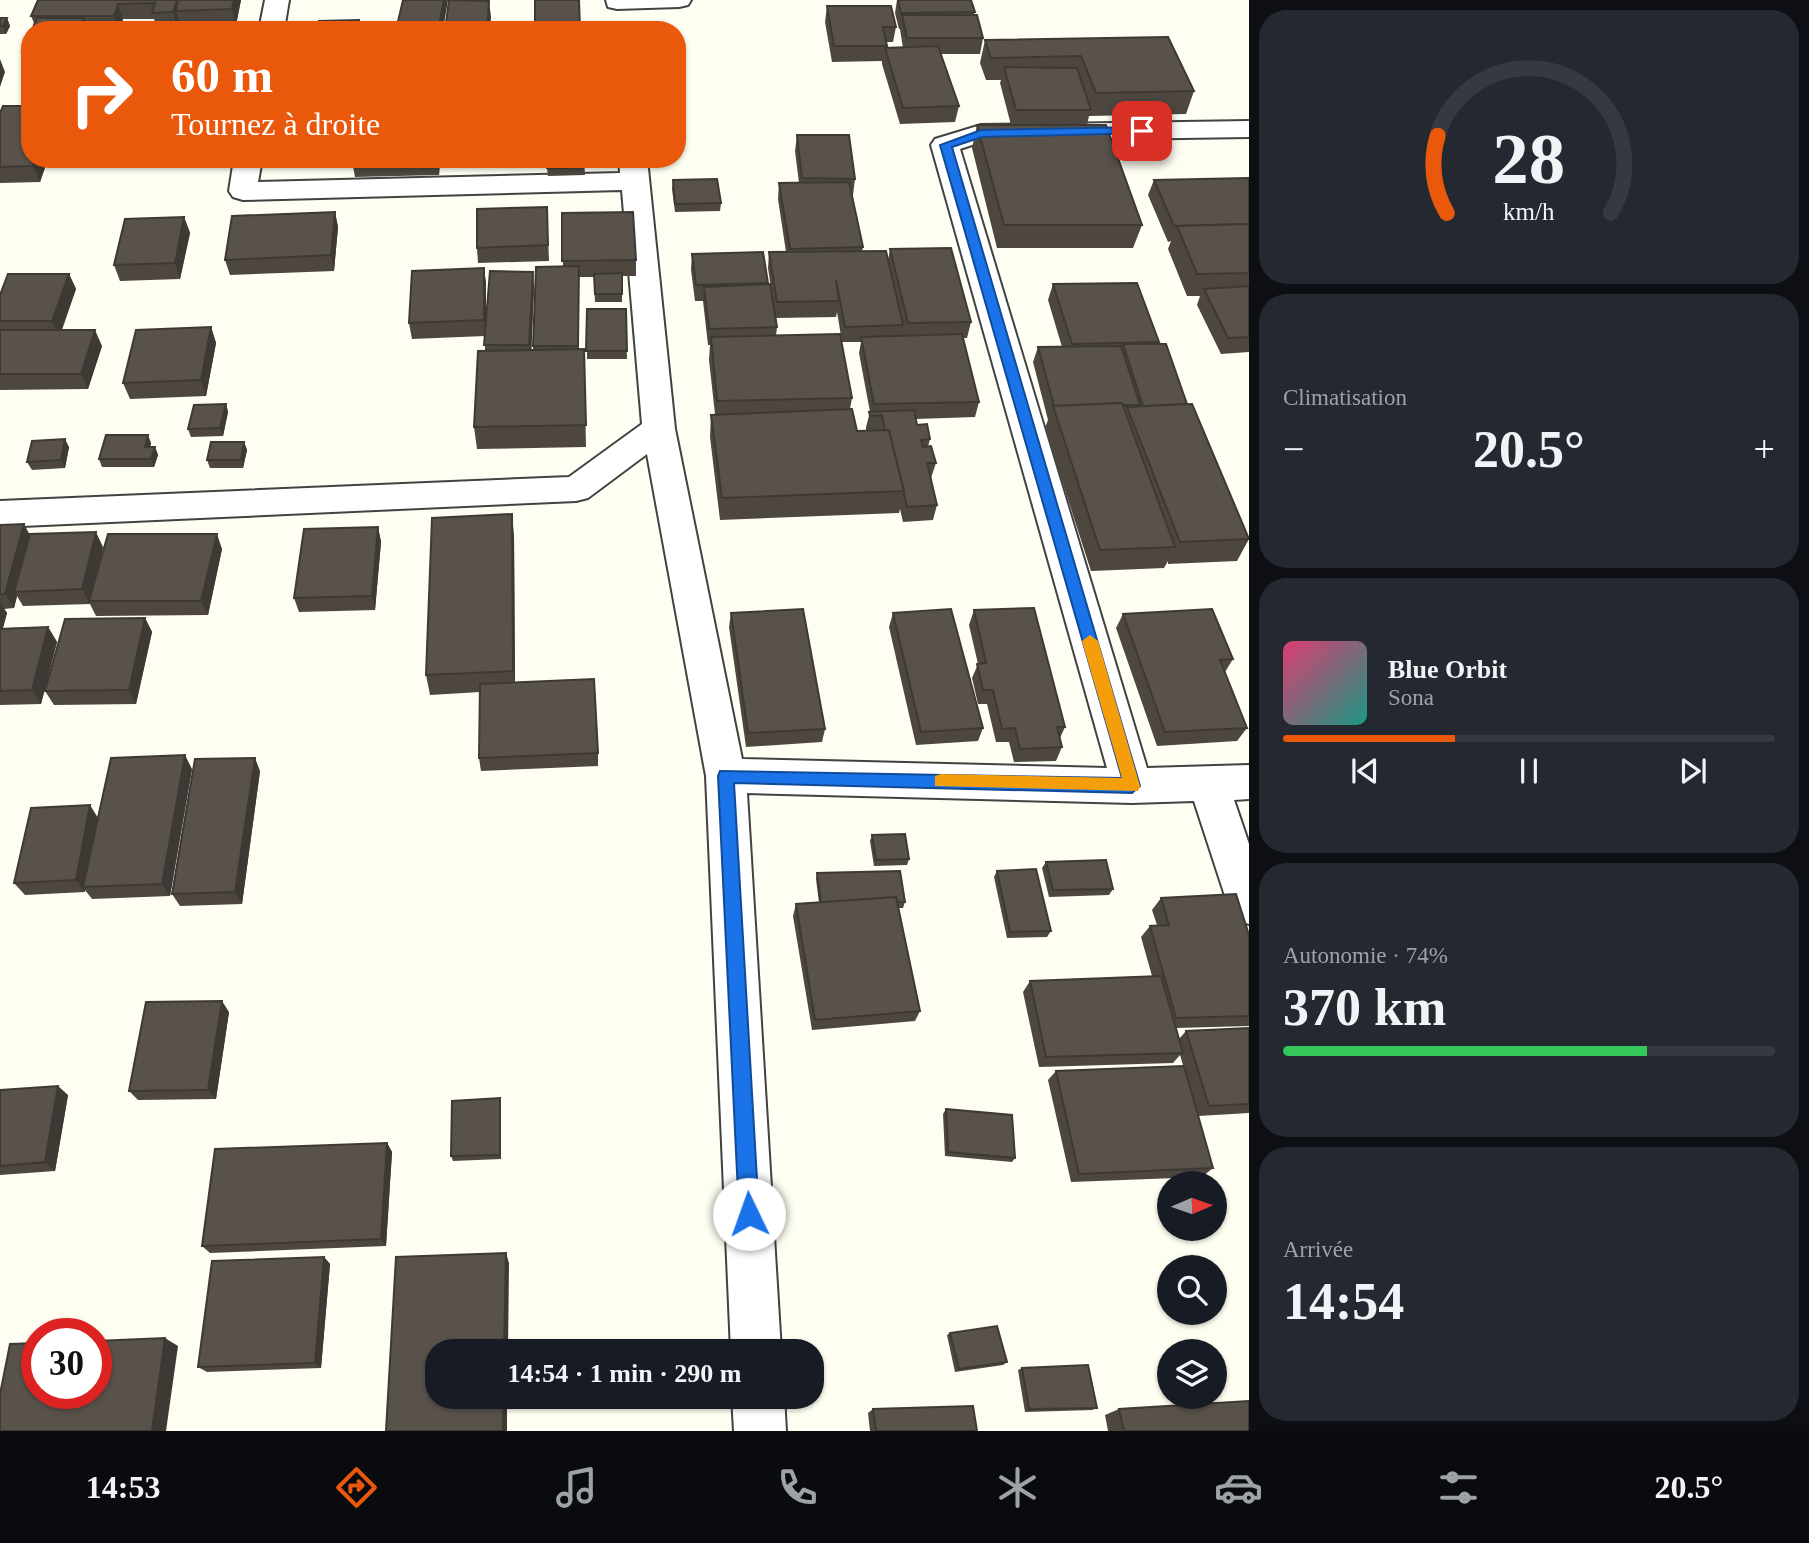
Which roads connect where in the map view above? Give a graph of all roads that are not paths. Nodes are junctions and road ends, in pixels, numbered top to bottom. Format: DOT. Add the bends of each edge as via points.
graph roads {
  1 [pos="277,0"];
  2 [pos="678,0"];
  3 [pos="617,1"];
  4 [pos="273,21"];
  5 [pos="619,21"];
  6 [pos="1249,129"];
  7 [pos="247,168"];
  8 [pos="634,170"];
  9 [pos="659,429"];
  10 [pos="0,514"];
  11 [pos="726,776"];
  12 [pos="1249,782"];
  13 [pos="1209,783"];
  14 [pos="1132,786"];
  15 [pos="1249,905"];
  16 [pos="755,1339"];
  17 [pos="759,1409"];
  18 [pos="760,1431"];
  1 -- 4 [label="street"];
  2 -- 3 [label="street"];
  3 -- 5 [label="street"];
  6 -- 14 [label="street" via="981,133 946,145"];
  7 -- 8 [label="street" via="243,191"];
  8 -- 9 [label="street"];
  9 -- 10 [label="street" via="576,489"];
  9 -- 11 [label="street"];
  11 -- 14 [label="street"];
  11 -- 16 [label="street"];
  12 -- 13 [label="street"];
  13 -- 14 [label="street"];
  13 -- 15 [label="street"];
  17 -- 18 [label="street"];
}
